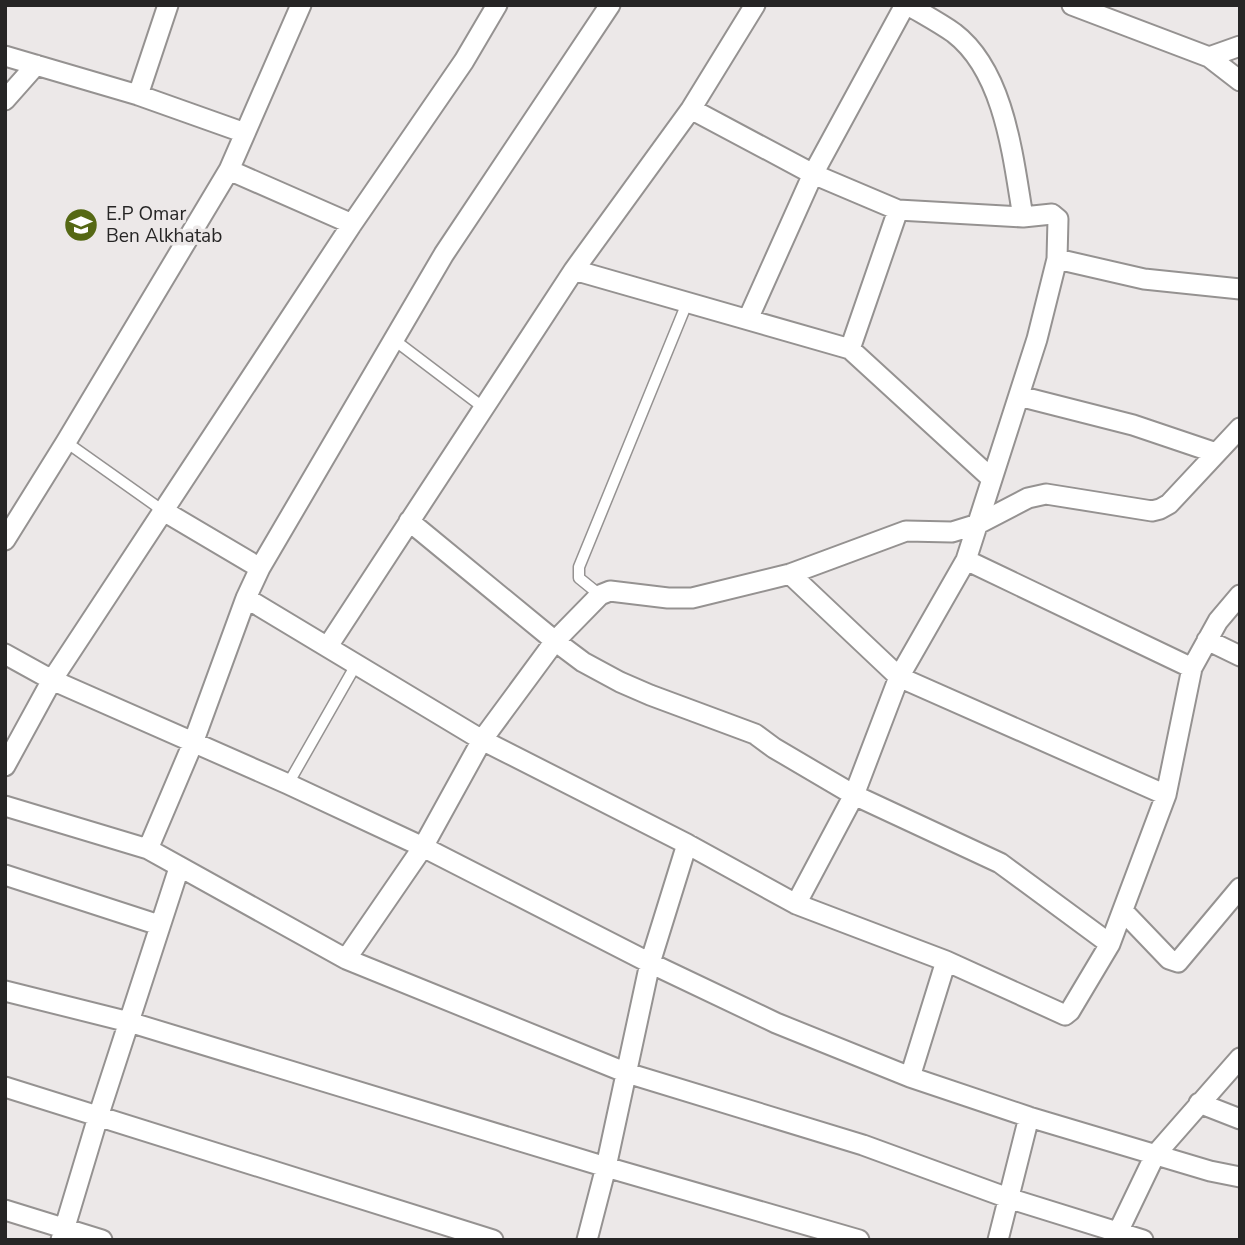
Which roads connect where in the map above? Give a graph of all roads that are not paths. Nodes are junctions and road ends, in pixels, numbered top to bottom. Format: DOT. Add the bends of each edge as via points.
graph roads {
  1 [pos="168,5"];
  2 [pos="300,5"];
  3 [pos="498,5"];
  4 [pos="610,5"];
  5 [pos="755,5"];
  6 [pos="906,5"];
  7 [pos="1072,5"];
  8 [pos="1240,46"];
  9 [pos="5,56"];
  10 [pos="1209,57"];
  11 [pos="36,65"];
  12 [pos="1240,81"];
  13 [pos="138,95"];
  14 [pos="5,100"];
  15 [pos="691,109"];
  16 [pos="245,133"];
  17 [pos="229,170"];
  18 [pos="813,174"];
  19 [pos="898,210"];
  20 [pos="1024,217"];
  21 [pos="352,224"];
  22 [pos="1057,259"];
  23 [pos="574,270"];
  24 [pos="1240,289"];
  25 [pos="687,303"];
  26 [pos="748,320"];
  27 [pos="393,339"];
  28 [pos="850,349"];
  29 [pos="1018,396"];
  30 [pos="484,408"];
  31 [pos="1240,428"];
  32 [pos="66,442"];
  33 [pos="1216,453"];
  34 [pos="992,479"];
  35 [pos="162,510"];
  36 [pos="410,521"];
  37 [pos="978,524"];
  38 [pos="5,540"];
  39 [pos="966,560"];
  40 [pos="260,568"];
  41 [pos="790,574"];
  42 [pos="600,595"];
  43 [pos="1240,595"];
  44 [pos="246,598"];
  45 [pos="1207,640"];
  46 [pos="555,641"];
  47 [pos="328,646"];
  48 [pos="5,654"];
  49 [pos="1240,656"];
  50 [pos="357,663"];
  51 [pos="1192,668"];
  52 [pos="899,677"];
  53 [pos="52,680"];
  54 [pos="482,740"];
  55 [pos="193,743"];
  56 [pos="5,766"];
  57 [pos="288,783"];
  58 [pos="854,795"];
  59 [pos="1167,795"];
  60 [pos="5,807"];
  61 [pos="687,844"];
  62 [pos="423,847"];
  63 [pos="148,849"];
  64 [pos="179,868"];
  65 [pos="5,875"];
  66 [pos="1240,888"];
  67 [pos="796,904"];
  68 [pos="1123,911"];
  69 [pos="159,925"];
  70 [pos="1110,944"];
  71 [pos="346,960"];
  72 [pos="946,961"];
  73 [pos="650,963"];
  74 [pos="5,991"];
  75 [pos="129,1022"];
  76 [pos="1240,1058"];
  77 [pos="627,1073"];
  78 [pos="910,1077"];
  79 [pos="5,1087"];
  80 [pos="1199,1102"];
  81 [pos="98,1117"];
  82 [pos="1029,1117"];
  83 [pos="1240,1119"];
  84 [pos="1156,1155"];
  85 [pos="606,1167"];
  86 [pos="1240,1177"];
  87 [pos="1008,1198"];
  88 [pos="5,1210"];
  89 [pos="1118,1232"];
  90 [pos="63,1234"];
  91 [pos="102,1240"];
  92 [pos="493,1240"];
  93 [pos="587,1240"];
  94 [pos="859,1240"];
  95 [pos="998,1240"];
  96 [pos="1143,1240"];
  1 -- 13 [label="street"];
  2 -- 16 [label="street"];
  3 -- 21 [label="street"];
  4 -- 27 [label="street" via="444,254"];
  5 -- 15 [label="street"];
  6 -- 18 [label="street"];
  6 -- 20 [label="street" via="956,34 982,63 1010,139"];
  7 -- 10 [label="street"];
  8 -- 10 [label="street"];
  9 -- 11 [label="street"];
  10 -- 12 [label="street"];
  11 -- 13 [label="street"];
  11 -- 14 [label="street"];
  13 -- 16 [label="street"];
  15 -- 18 [label="street"];
  15 -- 23 [label="street"];
  16 -- 17 [label="street"];
  17 -- 21 [label="street"];
  17 -- 32 [label="street"];
  18 -- 19 [label="street"];
  18 -- 26 [label="street"];
  19 -- 20 [label="street"];
  19 -- 28 [label="street"];
  20 -- 22 [label="street" via="1055,215"];
  21 -- 35 [label="street"];
  22 -- 24 [label="street" via="1144,279"];
  22 -- 29 [label="street"];
  23 -- 25 [label="street"];
  23 -- 30 [label="street"];
  25 -- 26 [label="street"];
  25 -- 42 [label="lane" via="579,567 579,578"];
  26 -- 28 [label="street"];
  27 -- 30 [label="lane"];
  27 -- 40 [label="street"];
  28 -- 34 [label="street"];
  29 -- 33 [label="street" via="1133,425"];
  29 -- 34 [label="street"];
  30 -- 36 [label="street"];
  31 -- 33 [label="street"];
  32 -- 35 [label="lane"];
  32 -- 38 [label="street"];
  33 -- 37 [label="street" via="1160,509 1046,494 1028,498"];
  34 -- 37 [label="street"];
  35 -- 40 [label="street"];
  35 -- 53 [label="street"];
  36 -- 46 [label="street"];
  36 -- 47 [label="street"];
  37 -- 39 [label="street"];
  37 -- 41 [label="street" via="952,532 906,531"];
  39 -- 51 [label="street"];
  39 -- 52 [label="street"];
  40 -- 44 [label="street"];
  41 -- 42 [label="street" via="692,598"];
  41 -- 52 [label="street"];
  42 -- 46 [label="street"];
  43 -- 45 [label="street"];
  44 -- 47 [label="street"];
  44 -- 55 [label="street"];
  45 -- 49 [label="street"];
  45 -- 51 [label="street"];
  46 -- 54 [label="street"];
  46 -- 58 [label="street" via="620,682 755,734"];
  47 -- 50 [label="street"];
  48 -- 53 [label="street"];
  50 -- 54 [label="street"];
  50 -- 57 [label="lane"];
  51 -- 59 [label="street"];
  52 -- 58 [label="street"];
  52 -- 59 [label="street"];
  53 -- 55 [label="street"];
  53 -- 56 [label="street"];
  54 -- 61 [label="street"];
  54 -- 62 [label="street"];
  55 -- 57 [label="street"];
  55 -- 63 [label="street"];
  57 -- 62 [label="street"];
  58 -- 67 [label="street"];
  58 -- 70 [label="street" via="1000,863"];
  59 -- 68 [label="street"];
  60 -- 63 [label="street"];
  61 -- 67 [label="street"];
  61 -- 73 [label="street"];
  62 -- 71 [label="street"];
  62 -- 73 [label="street"];
  63 -- 64 [label="street"];
  64 -- 69 [label="street"];
  64 -- 71 [label="street"];
  65 -- 69 [label="street"];
  66 -- 68 [label="street" via="1178,962 1169,959"];
  67 -- 72 [label="street"];
  68 -- 70 [label="street"];
  69 -- 75 [label="street"];
  70 -- 72 [label="street" via="1065,1015"];
  71 -- 77 [label="street"];
  72 -- 78 [label="street"];
  73 -- 77 [label="street"];
  73 -- 78 [label="street" via="776,1023"];
  74 -- 75 [label="street"];
  75 -- 81 [label="street"];
  75 -- 85 [label="street"];
  76 -- 80 [label="street"];
  77 -- 85 [label="street"];
  77 -- 87 [label="street" via="863,1145"];
  78 -- 82 [label="street"];
  79 -- 81 [label="street"];
  80 -- 83 [label="street"];
  80 -- 84 [label="street"];
  81 -- 90 [label="street"];
  81 -- 92 [label="street"];
  82 -- 84 [label="street"];
  82 -- 87 [label="street"];
  84 -- 86 [label="street"];
  84 -- 89 [label="street"];
  85 -- 93 [label="street"];
  85 -- 94 [label="street"];
  87 -- 89 [label="street"];
  87 -- 95 [label="street"];
  88 -- 90 [label="street"];
  89 -- 96 [label="street"];
  90 -- 91 [label="street"];
}
